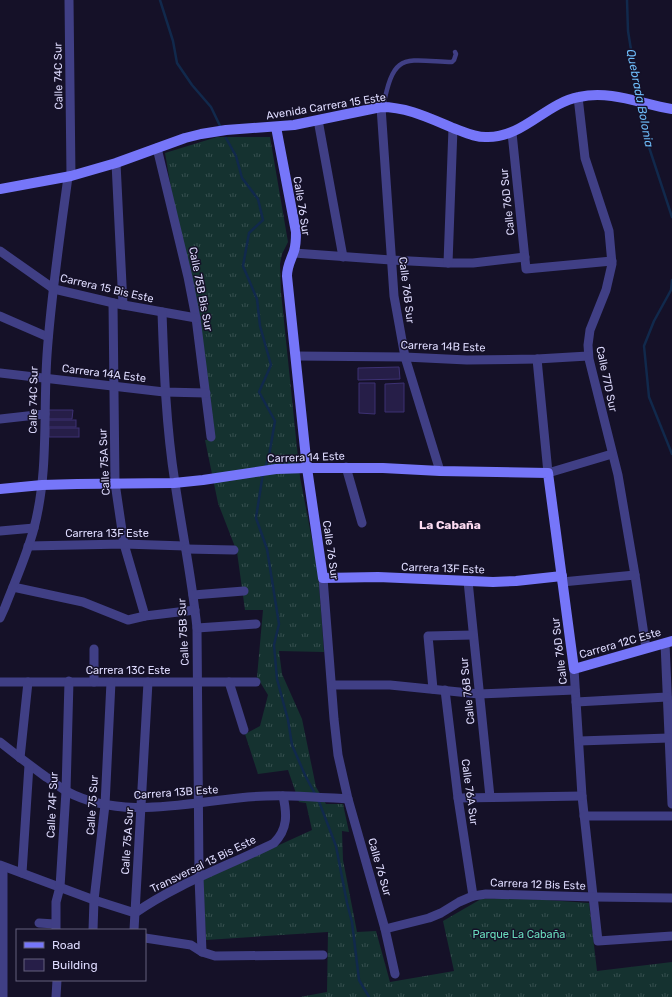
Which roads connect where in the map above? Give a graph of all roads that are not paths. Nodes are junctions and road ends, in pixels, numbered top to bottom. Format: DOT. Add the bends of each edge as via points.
graph roads {
  1 [pos="69,0"];
  2 [pos="455,52"];
  3 [pos="578,97"];
  4 [pos="382,107"];
  5 [pos="672,109"];
  6 [pos="318,120"];
  7 [pos="276,126"];
  8 [pos="453,128"];
  9 [pos="512,133"];
  10 [pos="157,148"];
  11 [pos="116,163"];
  12 [pos="69,177"];
  13 [pos="0,189"];
  14 [pos="0,251"];
  15 [pos="294,253"];
  16 [pos="343,257"];
  17 [pos="525,258"];
  18 [pos="391,260"];
  19 [pos="612,261"];
  20 [pos="448,263"];
  21 [pos="54,289"];
  22 [pos="118,304"];
  23 [pos="162,312"];
  24 [pos="0,316"];
  25 [pos="196,318"];
  26 [pos="48,336"];
  27 [pos="296,356"];
  28 [pos="588,356"];
  29 [pos="405,357"];
  30 [pos="537,359"];
  31 [pos="0,372"];
  32 [pos="45,378"];
  33 [pos="113,386"];
  34 [pos="164,392"];
  35 [pos="206,393"];
  36 [pos="45,414"];
  37 [pos="0,419"];
  38 [pos="211,437"];
  39 [pos="612,454"];
  40 [pos="346,467"];
  41 [pos="307,468"];
  42 [pos="440,471"];
  43 [pos="548,472"];
  44 [pos="115,483"];
  45 [pos="174,483"];
  46 [pos="42,485"];
  47 [pos="0,489"];
  48 [pos="362,523"];
  49 [pos="34,528"];
  50 [pos="0,530"];
  51 [pos="124,544"];
  52 [pos="28,546"];
  53 [pos="186,548"];
  54 [pos="234,550"];
  55 [pos="635,575"];
  56 [pos="323,578"];
  57 [pos="562,579"];
  58 [pos="468,581"];
  59 [pos="12,587"];
  60 [pos="244,591"];
  61 [pos="193,595"];
  62 [pos="3,610"];
  63 [pos="195,610"];
  64 [pos="145,616"];
  65 [pos="0,618"];
  66 [pos="256,624"];
  67 [pos="197,628"];
  68 [pos="473,635"];
  69 [pos="669,642"];
  70 [pos="646,648"];
  71 [pos="94,649"];
  72 [pos="574,669"];
  73 [pos="0,682"];
  74 [pos="28,682"];
  75 [pos="69,682"];
  76 [pos="94,682"];
  77 [pos="110,682"];
  78 [pos="148,682"];
  79 [pos="197,682"];
  80 [pos="229,682"];
  81 [pos="256,682"];
  82 [pos="332,685"];
  83 [pos="433,689"];
  84 [pos="445,690"];
  85 [pos="576,690"];
  86 [pos="479,694"];
  87 [pos="667,697"];
  88 [pos="576,702"];
  89 [pos="244,730"];
  90 [pos="669,738"];
  91 [pos="579,741"];
  92 [pos="0,742"];
  93 [pos="20,758"];
  94 [pos="29,765"];
  95 [pos="66,791"];
  96 [pos="283,796"];
  97 [pos="582,796"];
  98 [pos="490,797"];
  99 [pos="458,798"];
  100 [pos="348,799"];
  101 [pos="198,804"];
  102 [pos="672,804"];
  103 [pos="105,805"];
  104 [pos="142,808"];
  105 [pos="584,816"];
  106 [pos="672,816"];
  107 [pos="2,866"];
  108 [pos="22,873"];
  109 [pos="199,877"];
  110 [pos="60,886"];
  111 [pos="473,896"];
  112 [pos="594,897"];
  113 [pos="672,898"];
  114 [pos="94,900"];
  115 [pos="135,913"];
  116 [pos="39,923"];
  117 [pos="56,927"];
  118 [pos="94,929"];
  119 [pos="134,929"];
  120 [pos="385,929"];
  121 [pos="672,936"];
  122 [pos="146,938"];
  123 [pos="202,952"];
  124 [pos="323,955"];
  125 [pos="395,974"];
  126 [pos="57,981"];
  127 [pos="4,996"];
  128 [pos="56,997"];
  1 -- 12 [label="street, Calle 74C Sur"];
  2 -- 4 [label="lane" via="452,62 414,60 399,65 394,71"];
  3 -- 5 [label="street, Avenida Carrera 15 Este" via="620,96"];
  3 -- 9 [label="street, Avenida Carrera 15 Este" via="557,106"];
  3 -- 19 [label="street, Calle 77D Sur" via="586,158 609,231"];
  4 -- 6 [label="street, Avenida Carrera 15 Este"];
  4 -- 8 [label="street, Avenida Carrera 15 Este" via="410,111"];
  4 -- 18 [label="street, Calle 76B Sur"];
  6 -- 7 [label="street, Avenida Carrera 15 Este"];
  6 -- 16 [label="street"];
  7 -- 10 [label="street, Avenida Carrera 15 Este" via="213,131"];
  7 -- 15 [label="street, Calle 76 Sur" via="294,218"];
  8 -- 9 [label="street, Avenida Carrera 15 Este" via="482,137 500,137"];
  8 -- 20 [label="street"];
  9 -- 17 [label="street, Calle 76D Sur"];
  10 -- 11 [label="street, Avenida Carrera 15 Este"];
  10 -- 25 [label="street, Calle 75B Bis Sur"];
  11 -- 12 [label="street, Avenida Carrera 15 Este"];
  11 -- 22 [label="street, Calle 75A Sur"];
  12 -- 13 [label="street, Avenida Carrera 15 Este"];
  12 -- 21 [label="street, Calle 74C Sur"];
  14 -- 21 [label="street, Carrera 15 Bis Este"];
  15 -- 16 [label="street"];
  15 -- 27 [label="street, Calle 76 Sur" via="287,267 287,276"];
  16 -- 18 [label="street"];
  17 -- 19 [label="street, Calle 76D Sur" via="526,269"];
  17 -- 20 [label="street"];
  18 -- 20 [label="street"];
  18 -- 29 [label="street, Calle 76B Sur" via="394,296"];
  19 -- 28 [label="street, Calle 77D Sur" via="606,290 590,330"];
  21 -- 22 [label="street, Carrera 15 Bis Este"];
  21 -- 26 [label="street, Calle 74C Sur"];
  22 -- 23 [label="street, Carrera 15 Bis Este"];
  22 -- 33 [label="street, Calle 75A Sur"];
  23 -- 25 [label="street, Carrera 15 Bis Este"];
  23 -- 34 [label="street, Calle 75B Sur"];
  24 -- 26 [label="street"];
  25 -- 35 [label="street, Calle 75B Bis Sur"];
  26 -- 32 [label="street, Calle 74C Sur"];
  27 -- 29 [label="street, Carrera 14B Este"];
  27 -- 41 [label="street, Calle 76 Sur"];
  28 -- 30 [label="street, Carrera 14B Este"];
  28 -- 39 [label="street, Calle 77D Sur"];
  29 -- 30 [label="street, Carrera 14B Este" via="467,360"];
  29 -- 42 [label="street, Calle 76B Sur"];
  30 -- 43 [label="street, Calle 76D Sur"];
  31 -- 32 [label="street, Carrera 14A Este"];
  32 -- 33 [label="street, Carrera 14A Este"];
  32 -- 36 [label="street, Calle 74C Sur"];
  33 -- 34 [label="street, Carrera 14A Este"];
  33 -- 44 [label="street, Calle 75A Sur"];
  34 -- 35 [label="street, Carrera 14A Este"];
  34 -- 45 [label="street, Calle 75B Sur"];
  35 -- 38 [label="street, Calle 75B Bis Sur"];
  36 -- 37 [label="street"];
  36 -- 46 [label="street, Calle 74C Sur"];
  39 -- 43 [label="street, Carrera 14 Este"];
  39 -- 55 [label="street, Calle 77D Sur"];
  40 -- 41 [label="street, Carrera 14 Este"];
  40 -- 42 [label="street, Carrera 14 Este"];
  40 -- 48 [label="street"];
  41 -- 45 [label="street, Carrera 14 Este"];
  41 -- 56 [label="street, Calle 76 Sur"];
  42 -- 43 [label="street, Carrera 14 Este"];
  43 -- 57 [label="street, Calle 76D Sur"];
  44 -- 45 [label="street, Carrera 14 Este"];
  44 -- 46 [label="street, Carrera 14 Este"];
  44 -- 51 [label="street, Calle 75A Sur"];
  45 -- 53 [label="street, Calle 75B Sur"];
  46 -- 47 [label="street, Carrera 14 Este"];
  46 -- 49 [label="street, Calle 74C Sur"];
  49 -- 50 [label="street"];
  49 -- 52 [label="street, Calle 74C Sur"];
  51 -- 52 [label="street, Carrera 13F Este"];
  51 -- 53 [label="street, Carrera 13F Este"];
  51 -- 64 [label="street, Calle 75A Sur"];
  52 -- 59 [label="street, Calle 74C Sur"];
  53 -- 54 [label="street, Carrera 13F Este"];
  53 -- 61 [label="street, Calle 75B Sur"];
  55 -- 57 [label="street"];
  55 -- 70 [label="street, Calle 77D Sur"];
  56 -- 58 [label="street, Carrera 13F Este" via="378,577"];
  56 -- 82 [label="street, Calle 76 Sur"];
  57 -- 58 [label="street, Carrera 13F Este"];
  57 -- 72 [label="street, Calle 76D Sur"];
  58 -- 68 [label="street, Calle 76B Sur"];
  59 -- 62 [label="street, Calle 74C Sur"];
  59 -- 64 [label="street" via="83,602 128,620"];
  60 -- 61 [label="street"];
  61 -- 63 [label="street, Calle 75B Sur"];
  62 -- 65 [label="street, Calle 74C Sur"];
  63 -- 64 [label="street"];
  63 -- 67 [label="street, Calle 75B Sur"];
  66 -- 67 [label="street"];
  67 -- 79 [label="street, Calle 75B Sur"];
  68 -- 83 [label="street" via="428,636"];
  68 -- 86 [label="street, Calle 76B Sur"];
  69 -- 70 [label="street, Carrera 12C Este"];
  69 -- 87 [label="street"];
  70 -- 72 [label="street, Carrera 12C Este"];
  71 -- 76 [label="street"];
  72 -- 85 [label="street, Calle 76D Sur"];
  73 -- 74 [label="street, Carrera 13C Este"];
  74 -- 75 [label="street, Carrera 13C Este"];
  74 -- 93 [label="street"];
  75 -- 76 [label="street, Carrera 13C Este"];
  75 -- 95 [label="street, Calle 74F Sur"];
  76 -- 77 [label="street, Carrera 13C Este"];
  77 -- 78 [label="street, Carrera 13C Este"];
  77 -- 103 [label="street, Calle 75 Sur"];
  78 -- 79 [label="street, Carrera 13C Este"];
  78 -- 104 [label="street, Calle 75A Sur"];
  79 -- 80 [label="street, Carrera 13C Este"];
  79 -- 101 [label="street, Calle 75B Sur"];
  80 -- 81 [label="street, Carrera 13C Este"];
  80 -- 89 [label="street"];
  82 -- 83 [label="street" via="390,685"];
  82 -- 100 [label="street, Calle 76 Sur" via="338,756"];
  83 -- 84 [label="street"];
  84 -- 86 [label="street"];
  84 -- 99 [label="street, Calle 76A Sur"];
  85 -- 86 [label="street"];
  85 -- 88 [label="street, Calle 76D Sur"];
  86 -- 98 [label="street, Calle 76B Sur"];
  87 -- 88 [label="street"];
  87 -- 90 [label="street"];
  88 -- 91 [label="street, Calle 76D Sur"];
  90 -- 91 [label="street"];
  90 -- 102 [label="street"];
  91 -- 97 [label="street, Calle 76D Sur"];
  92 -- 93 [label="street, Carrera 13B Este"];
  93 -- 94 [label="street, Carrera 13B Este"];
  94 -- 95 [label="street, Carrera 13B Este"];
  94 -- 108 [label="street"];
  95 -- 103 [label="street, Carrera 13B Este"];
  95 -- 110 [label="street, Calle 74F Sur"];
  96 -- 100 [label="street, Carrera 13B Este"];
  96 -- 101 [label="street, Carrera 13B Este" via="247,797"];
  96 -- 109 [label="street, Transversal 13 Bis Este" via="285,826 281,836 264,848"];
  97 -- 98 [label="street"];
  97 -- 105 [label="street, Calle 76D Sur"];
  98 -- 99 [label="street"];
  99 -- 111 [label="street, Calle 76A Sur"];
  100 -- 120 [label="street, Calle 76 Sur"];
  101 -- 104 [label="street, Carrera 13B Este"];
  101 -- 109 [label="street, Calle 75B Sur"];
  103 -- 104 [label="street, Carrera 13B Este"];
  103 -- 114 [label="street, Calle 75 Sur"];
  104 -- 115 [label="street, Calle 75A Sur"];
  105 -- 106 [label="street"];
  105 -- 112 [label="street, Calle 76D Sur"];
  107 -- 108 [label="street"];
  107 -- 127 [label="street"];
  108 -- 110 [label="street"];
  109 -- 115 [label="street, Transversal 13 Bis Este"];
  109 -- 123 [label="street, Calle 75B Sur"];
  110 -- 114 [label="street"];
  110 -- 117 [label="street, Calle 74F Sur" via="56,902"];
  111 -- 112 [label="street, Carrera 12 Bis Este" via="501,894"];
  111 -- 120 [label="street, Carrera 12 Bis Este" via="430,918"];
  112 -- 113 [label="street, Carrera 12 Bis Este"];
  112 -- 121 [label="street, Calle 76D Sur" via="598,941"];
  114 -- 115 [label="street"];
  114 -- 118 [label="street, Calle 75 Sur"];
  115 -- 119 [label="street, Calle 75A Sur"];
  116 -- 117 [label="street"];
  120 -- 125 [label="street, Calle 76 Sur"];
  122 -- 123 [label="street" via="191,945"];
  123 -- 124 [label="street" via="215,956"];
  126 -- 128 [label="street"];
}
